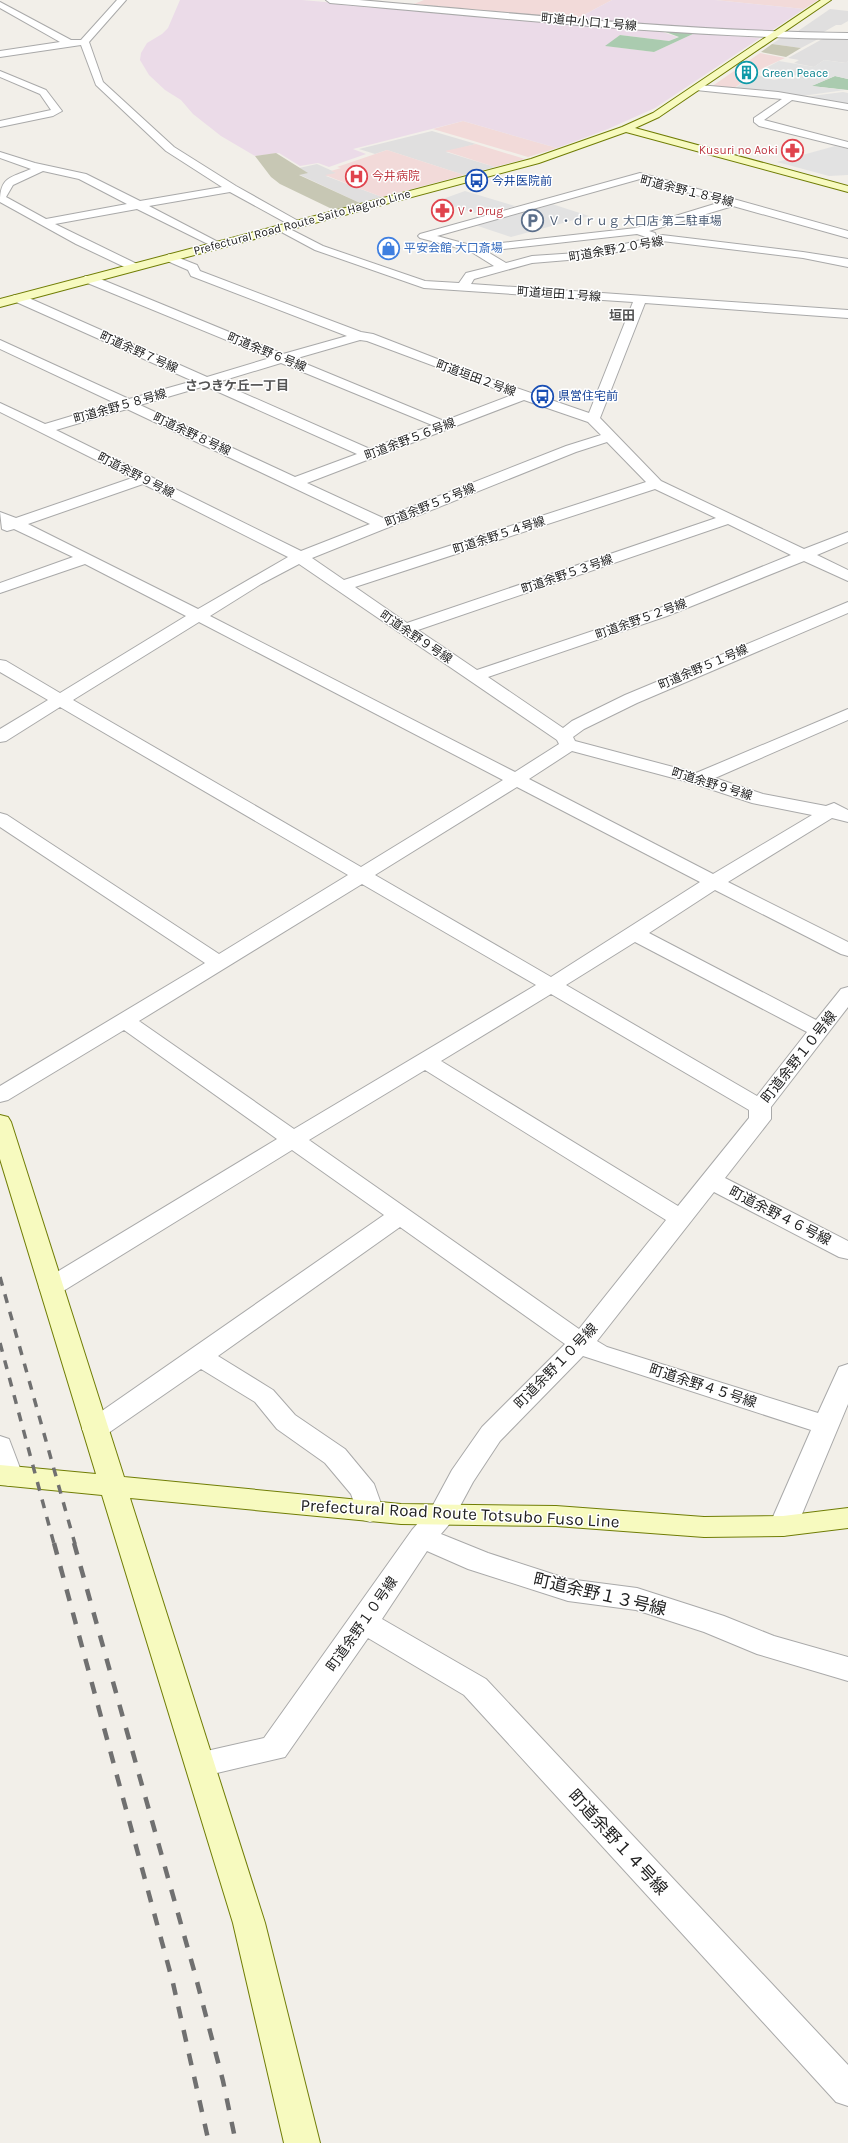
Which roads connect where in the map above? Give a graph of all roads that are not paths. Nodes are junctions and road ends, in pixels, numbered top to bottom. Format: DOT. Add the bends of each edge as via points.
graph roads {
  1 [pos="122,0"];
  2 [pos="330,0"];
  3 [pos="420,0"];
  4 [pos="827,0"];
  5 [pos="0,5"];
  6 [pos="405,6"];
  7 [pos="840,26"];
  8 [pos="777,34"];
  9 [pos="824,35"];
  10 [pos="848,36"];
  11 [pos="84,42"];
  12 [pos="69,43"];
  13 [pos="0,54"];
  14 [pos="0,74"];
  15 [pos="699,88"];
  16 [pos="790,97"];
  17 [pos="848,107"];
  18 [pos="0,124"];
  19 [pos="626,129"];
  20 [pos="842,130"];
  21 [pos="823,139"];
  22 [pos="848,145"];
  23 [pos="0,155"];
  24 [pos="43,167"];
  25 [pos="232,188"];
  26 [pos="848,189"];
  27 [pos="0,197"];
  28 [pos="734,202"];
  29 [pos="138,205"];
  30 [pos="841,220"];
  31 [pos="45,222"];
  32 [pos="296,224"];
  33 [pos="814,227"];
  34 [pos="280,228"];
  35 [pos="637,231"];
  36 [pos="848,235"];
  37 [pos="662,238"];
  38 [pos="216,245"];
  39 [pos="474,249"];
  40 [pos="790,254"];
  41 [pos="169,258"];
  42 [pos="848,263"];
  43 [pos="134,267"];
  44 [pos="504,267"];
  45 [pos="89,279"];
  46 [pos="462,288"];
  47 [pos="18,298"];
  48 [pos="641,299"];
  49 [pos="0,303"];
  50 [pos="848,314"];
  51 [pos="359,336"];
  52 [pos="0,344"];
  53 [pos="282,358"];
  54 [pos="205,381"];
  55 [pos="525,396"];
  56 [pos="127,404"];
  57 [pos="3,411"];
  58 [pos="593,419"];
  59 [pos="445,426"];
  60 [pos="43,429"];
  61 [pos="609,436"];
  62 [pos="370,454"];
  63 [pos="144,479"];
  64 [pos="295,482"];
  65 [pos="656,484"];
  66 [pos="0,516"];
  67 [pos="729,519"];
  68 [pos="383,524"];
  69 [pos="7,526"];
  70 [pos="848,537"];
  71 [pos="805,554"];
  72 [pos="300,557"];
  73 [pos="86,558"];
  74 [pos="848,576"];
  75 [pos="342,586"];
  76 [pos="0,588"];
  77 [pos="848,607"];
  78 [pos="198,616"];
  79 [pos="405,629"];
  80 [pos="0,665"];
  81 [pos="474,676"];
  82 [pos="62,701"];
  83 [pos="848,714"];
  84 [pos="0,737"];
  85 [pos="566,740"];
  86 [pos="698,779"];
  87 [pos="516,780"];
  88 [pos="848,802"];
  89 [pos="827,815"];
  90 [pos="848,816"];
  91 [pos="0,820"];
  92 [pos="362,875"];
  93 [pos="714,882"];
  94 [pos="636,934"];
  95 [pos="848,950"];
  96 [pos="219,963"];
  97 [pos="550,985"];
  98 [pos="848,993"];
  99 [pos="125,1021"];
  100 [pos="819,1030"];
  101 [pos="427,1062"];
  102 [pos="0,1095"];
  103 [pos="760,1107"];
  104 [pos="0,1122"];
  105 [pos="294,1139"];
  106 [pos="712,1181"];
  107 [pos="400,1215"];
  108 [pos="682,1219"];
  109 [pos="848,1251"];
  110 [pos="51,1287"];
  111 [pos="581,1343"];
  112 [pos="200,1357"];
  113 [pos="848,1373"];
  114 [pos="826,1425"];
  115 [pos="95,1429"];
  116 [pos="0,1446"];
  117 [pos="4,1476"];
  118 [pos="113,1488"];
  119 [pos="370,1512"];
  120 [pos="442,1514"];
  121 [pos="848,1518"];
  122 [pos="783,1526"];
  123 [pos="422,1537"];
  124 [pos="364,1622"];
  125 [pos="848,1669"];
  126 [pos="200,1764"];
  127 [pos="848,2090"];
  128 [pos="302,2143"];
  1 -- 11 [label="street"];
  2 -- 6 [label="street, 町道中小口１号線"];
  3 -- 6 [label="street"];
  4 -- 8 [label="main road, Prefectural Road Route Saito Haguro Line"];
  5 -- 12 [label="street"];
  6 -- 8 [label="street, 町道中小口１号線" via="674,30"];
  7 -- 9 [label="street"];
  8 -- 9 [label="street, 町道中小口１号線"];
  8 -- 15 [label="main road, Prefectural Road Route Saito Haguro Line"];
  9 -- 10 [label="street, 町道中小口１号線"];
  11 -- 12 [label="street"];
  11 -- 25 [label="street" via="99,82 170,149"];
  12 -- 13 [label="street"];
  14 -- 18 [label="street" via="43,92 57,111"];
  15 -- 16 [label="street"];
  15 -- 19 [label="main road, Prefectural Road Route Saito Haguro Line" via="663,112"];
  16 -- 17 [label="street"];
  16 -- 21 [label="street" via="758,120 763,124"];
  19 -- 26 [label="main road"];
  19 -- 32 [label="main road, Prefectural Road Route Saito Haguro Line" via="535,161"];
  20 -- 21 [label="street"];
  21 -- 22 [label="street"];
  23 -- 24 [label="street"];
  24 -- 27 [label="street" via="9,183"];
  24 -- 29 [label="street" via="82,176"];
  25 -- 29 [label="street"];
  25 -- 32 [label="street"];
  27 -- 31 [label="street"];
  28 -- 33 [label="street, 町道余野１８号線"];
  28 -- 35 [label="street"];
  28 -- 39 [label="street, 町道余野１８号線" via="640,176 424,236"];
  29 -- 31 [label="street"];
  29 -- 38 [label="street"];
  30 -- 33 [label="street"];
  31 -- 43 [label="street" via="80,242"];
  32 -- 34 [label="main road, Prefectural Road Route Saito Haguro Line"];
  33 -- 36 [label="street, 町道余野１８号線"];
  33 -- 40 [label="street"];
  34 -- 38 [label="main road, Prefectural Road Route Saito Haguro Line"];
  34 -- 46 [label="street, 町道垣田１号線" via="319,248 412,281"];
  35 -- 37 [label="street"];
  35 -- 39 [label="street"];
  37 -- 40 [label="street, 町道余野２０号線"];
  37 -- 44 [label="street, 町道余野２０号線" via="614,251 532,260"];
  38 -- 41 [label="main road, Prefectural Road Route Saito Haguro Line"];
  39 -- 44 [label="street, 町道余野１８号線"];
  40 -- 42 [label="street, 町道余野２０号線"];
  41 -- 43 [label="main road, Prefectural Road Route Saito Haguro Line"];
  41 -- 51 [label="street, 町道垣田２号線" via="193,268 195,273"];
  43 -- 45 [label="main road, Prefectural Road Route Saito Haguro Line"];
  44 -- 46 [label="street, 町道余野２０号線" via="470,276"];
  45 -- 47 [label="main road, Prefectural Road Route Saito Haguro Line"];
  45 -- 53 [label="street, 町道余野６号線"];
  46 -- 48 [label="street, 町道垣田１号線"];
  47 -- 49 [label="main road, Prefectural Road Route Saito Haguro Line"];
  47 -- 54 [label="street, 町道余野７号線"];
  48 -- 50 [label="street, 町道垣田１号線"];
  48 -- 58 [label="street"];
  51 -- 53 [label="street, 町道余野５８号線"];
  51 -- 55 [label="street, 町道垣田２号線" via="370,337"];
  52 -- 56 [label="street, 町道余野８号線"];
  53 -- 54 [label="street, 町道余野５８号線"];
  53 -- 59 [label="street, 町道余野６号線"];
  54 -- 56 [label="street, 町道余野５８号線"];
  54 -- 62 [label="street, 町道余野７号線"];
  55 -- 58 [label="street, 町道垣田２号線"];
  55 -- 59 [label="street, 町道余野５６号線"];
  56 -- 60 [label="street, 町道余野５８号線"];
  56 -- 64 [label="street, 町道余野８号線"];
  57 -- 60 [label="street, 町道余野９号線"];
  58 -- 61 [label="street, 町道垣田２号線"];
  59 -- 62 [label="street, 町道余野５６号線"];
  60 -- 63 [label="street, 町道余野９号線"];
  61 -- 65 [label="street, 町道垣田２号線"];
  61 -- 68 [label="street, 町道余野５５号線" via="571,448"];
  62 -- 64 [label="street, 町道余野５６号線"];
  63 -- 69 [label="street"];
  63 -- 72 [label="street, 町道余野９号線"];
  64 -- 68 [label="street, 町道余野８号線"];
  65 -- 67 [label="street, 町道垣田２号線"];
  65 -- 75 [label="street, 町道余野５４号線"];
  66 -- 69 [label="street"];
  67 -- 71 [label="street, 町道垣田２号線"];
  67 -- 79 [label="street, 町道余野５３号線"];
  68 -- 72 [label="street, 町道余野５５号線"];
  69 -- 73 [label="street"];
  70 -- 71 [label="street, 町道余野５２号線"];
  71 -- 74 [label="street, 町道垣田２号線"];
  71 -- 81 [label="street, 町道余野５２号線" via="661,614"];
  72 -- 75 [label="street, 町道余野９号線"];
  72 -- 78 [label="street, 町道余野５５号線"];
  73 -- 76 [label="street"];
  73 -- 78 [label="street"];
  75 -- 79 [label="street, 町道余野９号線"];
  77 -- 85 [label="street, 町道余野５１号線" via="631,699 578,725"];
  78 -- 82 [label="street, 町道余野５５号線"];
  78 -- 87 [label="street"];
  79 -- 81 [label="street, 町道余野９号線"];
  80 -- 82 [label="street"];
  81 -- 85 [label="street, 町道余野９号線"];
  82 -- 84 [label="street, 町道余野５５号線"];
  82 -- 92 [label="street"];
  83 -- 86 [label="street"];
  85 -- 86 [label="street, 町道余野９号線"];
  85 -- 87 [label="street, 町道余野５１号線"];
  86 -- 89 [label="street, 町道余野９号線" via="759,799"];
  87 -- 92 [label="street, 町道余野５１号線"];
  87 -- 93 [label="street"];
  88 -- 89 [label="street"];
  89 -- 90 [label="street, 町道余野９号線"];
  89 -- 93 [label="street"];
  91 -- 96 [label="street"];
  92 -- 96 [label="street, 町道余野５１号線"];
  92 -- 97 [label="street"];
  93 -- 94 [label="street"];
  93 -- 95 [label="street"];
  94 -- 97 [label="street"];
  94 -- 100 [label="street"];
  96 -- 99 [label="street, 町道余野５１号線"];
  97 -- 101 [label="street"];
  97 -- 103 [label="street"];
  98 -- 100 [label="street, 町道余野１０号線"];
  99 -- 102 [label="street, 町道余野５１号線"];
  99 -- 105 [label="street, 町道余野４５号線"];
  100 -- 103 [label="street, 町道余野１０号線"];
  101 -- 105 [label="street"];
  101 -- 108 [label="street"];
  103 -- 106 [label="street, 町道余野１０号線" via="760,1119"];
  104 -- 110 [label="main road"];
  105 -- 107 [label="street, 町道余野４５号線"];
  105 -- 110 [label="street"];
  106 -- 108 [label="street, 町道余野１０号線"];
  106 -- 109 [label="street, 町道余野４６号線"];
  107 -- 111 [label="street, 町道余野４５号線"];
  107 -- 112 [label="street"];
  108 -- 111 [label="street, 町道余野１０号線"];
  110 -- 115 [label="main road"];
  111 -- 114 [label="street, 町道余野４５号線" via="598,1353"];
  111 -- 120 [label="street, 町道余野１０号線" via="490,1434"];
  112 -- 115 [label="street"];
  112 -- 119 [label="street" via="264,1396 286,1422 334,1456 364,1491"];
  113 -- 114 [label="street"];
  114 -- 122 [label="street"];
  115 -- 118 [label="main road"];
  116 -- 117 [label="street"];
  117 -- 118 [label="main road, Prefectural Road Route Totsubo Fuso Line"];
  118 -- 119 [label="main road, Prefectural Road Route Totsubo Fuso Line"];
  118 -- 126 [label="main road"];
  119 -- 120 [label="main road, Prefectural Road Route Totsubo Fuso Line"];
  120 -- 122 [label="main road, Prefectural Road Route Totsubo Fuso Line" via="556,1516 704,1527"];
  120 -- 123 [label="street, 町道余野１０号線"];
  121 -- 122 [label="main road, Prefectural Road Route Totsubo Fuso Line"];
  123 -- 124 [label="street, 町道余野１０号線"];
  123 -- 125 [label="street, 町道余野１３号線" via="478,1561 568,1590 637,1599 714,1624 768,1646"];
  124 -- 126 [label="street, 町道余野１０号線" via="274,1748"];
  124 -- 127 [label="street, 町道余野１４号線" via="475,1687"];
  126 -- 128 [label="main road" via="249,1923"];
}
